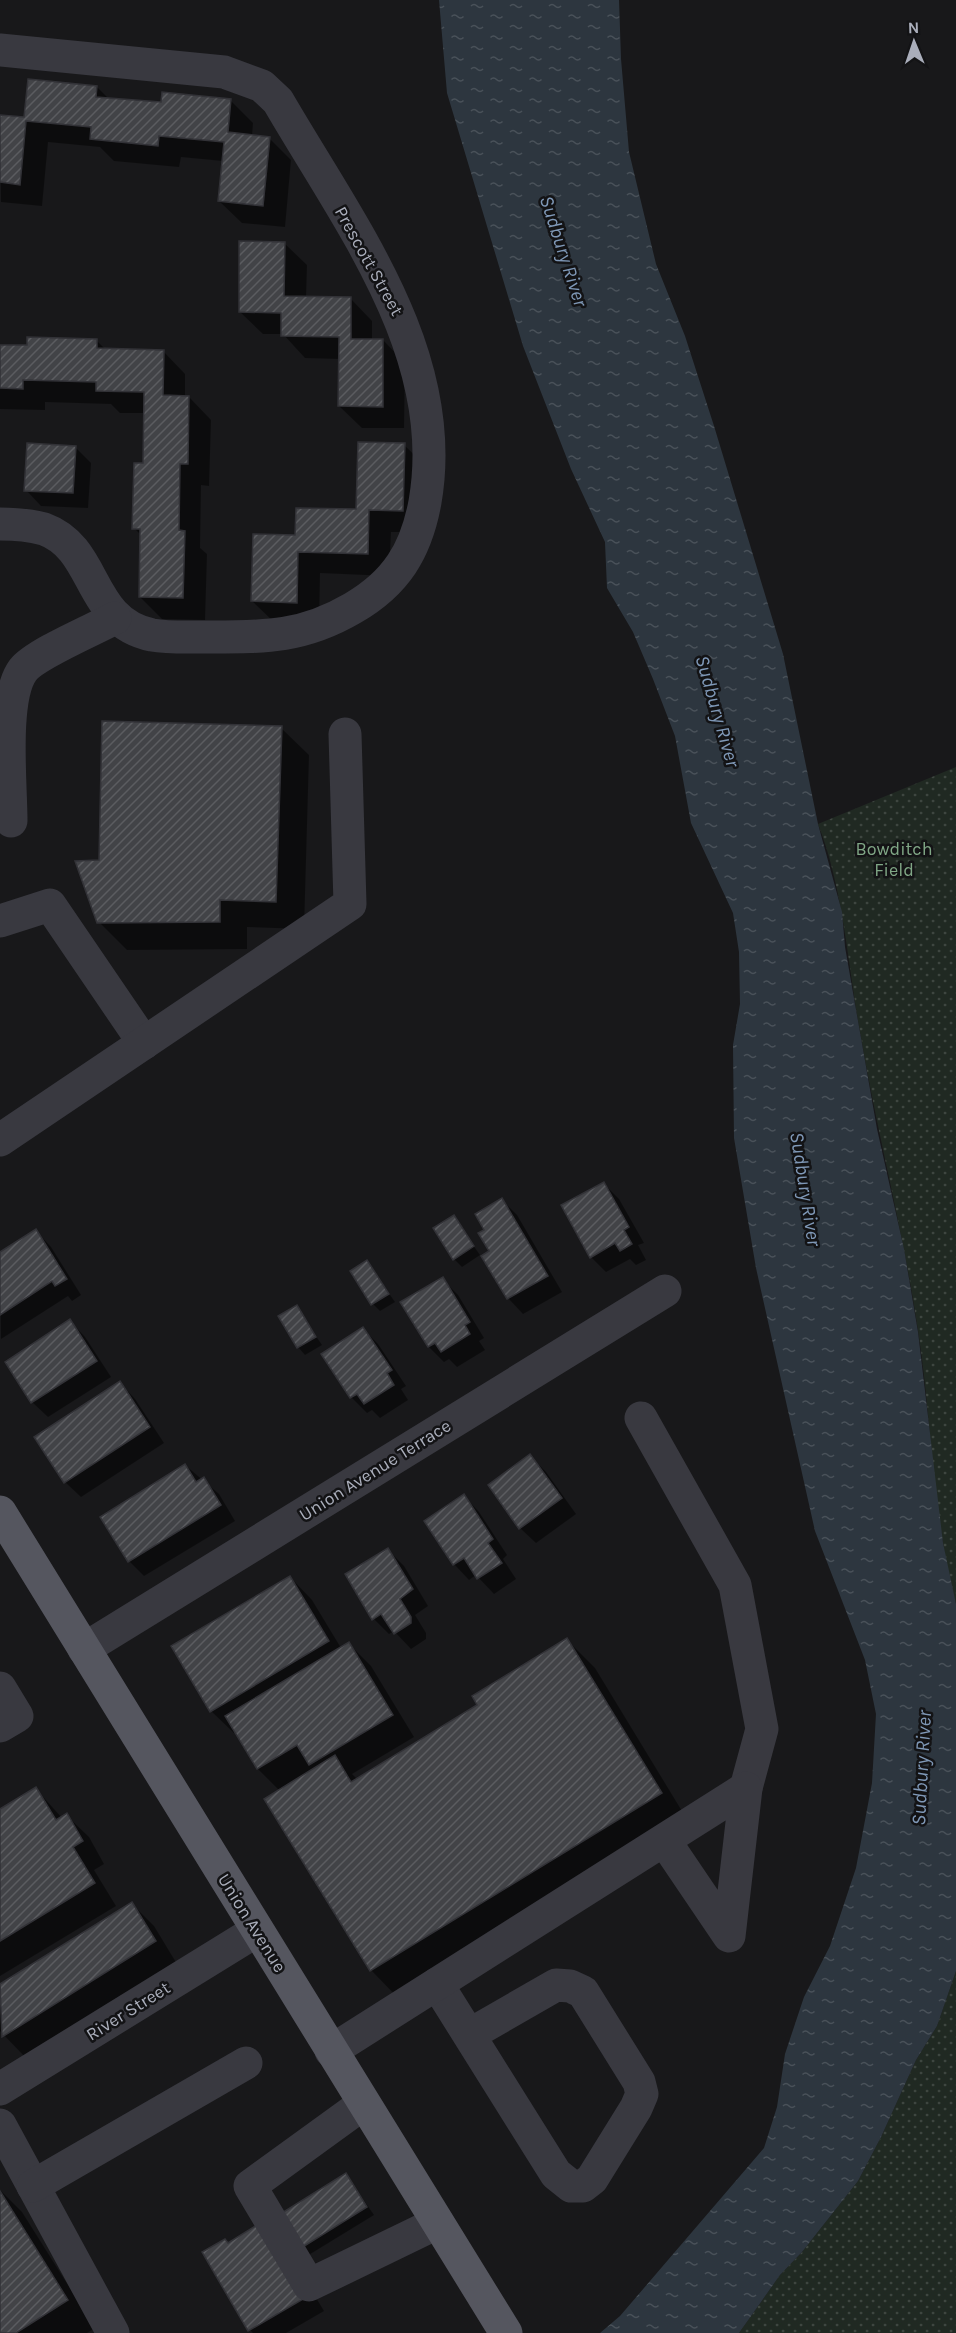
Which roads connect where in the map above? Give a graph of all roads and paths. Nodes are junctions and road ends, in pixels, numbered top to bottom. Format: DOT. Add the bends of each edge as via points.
graph roads {
  1 [pos="0,50"];
  2 [pos="0,524"];
  3 [pos="115,618"];
  4 [pos="345,734"];
  5 [pos="11,821"];
  6 [pos="0,921"];
  7 [pos="144,1043"];
  8 [pos="0,1140"];
  9 [pos="665,1291"];
  10 [pos="641,1418"];
  11 [pos="0,1512"];
  12 [pos="84,1649"];
  13 [pos="0,1688"];
  14 [pos="0,1726"];
  15 [pos="746,1788"];
  16 [pos="664,1840"];
  17 [pos="256,1931"];
  18 [pos="437,1984"];
  19 [pos="469,2035"];
  20 [pos="331,2051"];
  21 [pos="246,2064"];
  22 [pos="0,2090"];
  23 [pos="363,2104"];
  24 [pos="0,2125"];
  25 [pos="33,2186"];
  26 [pos="437,2223"];
  27 [pos="113,2333"];
  28 [pos="506,2333"];
  1 -- 3 [label="street, Prescott Street" via="224,72 261,86 278,101 384,283 400,317 422,389 429,433 429,478 410,555 387,583 327,623 289,634 153,635"];
  2 -- 3 [label="street, Prescott Street" via="46,530 65,543 77,555"];
  3 -- 5 [label="street" via="24,669 13,688"];
  4 -- 7 [label="street" via="350,904"];
  6 -- 7 [label="street" via="50,905"];
  7 -- 8 [label="street"];
  9 -- 12 [label="street, Union Avenue Terrace"];
  10 -- 15 [label="street" via="735,1585 762,1729"];
  11 -- 12 [label="main road, Union Avenue"];
  12 -- 17 [label="main road, Union Avenue"];
  13 -- 14 [label="street" via="16,1716"];
  15 -- 16 [label="street"];
  15 -- 16 [label="street" via="729,1936"];
  16 -- 18 [label="street"];
  17 -- 20 [label="main road, Union Avenue"];
  17 -- 22 [label="street, River Street"];
  18 -- 19 [label="street"];
  18 -- 20 [label="street"];
  19 -- 19 [label="street" via="556,2174 571,2186 583,2186 592,2179 642,2094 639,2082 583,1992 556,1985"];
  20 -- 23 [label="main road, Union Avenue"];
  21 -- 25 [label="street"];
  23 -- 26 [label="main road, Union Avenue"];
  23 -- 26 [label="street" via="250,2186 309,2284"];
  24 -- 25 [label="street"];
  25 -- 27 [label="street"];
  26 -- 28 [label="main road, Union Avenue"];
}
